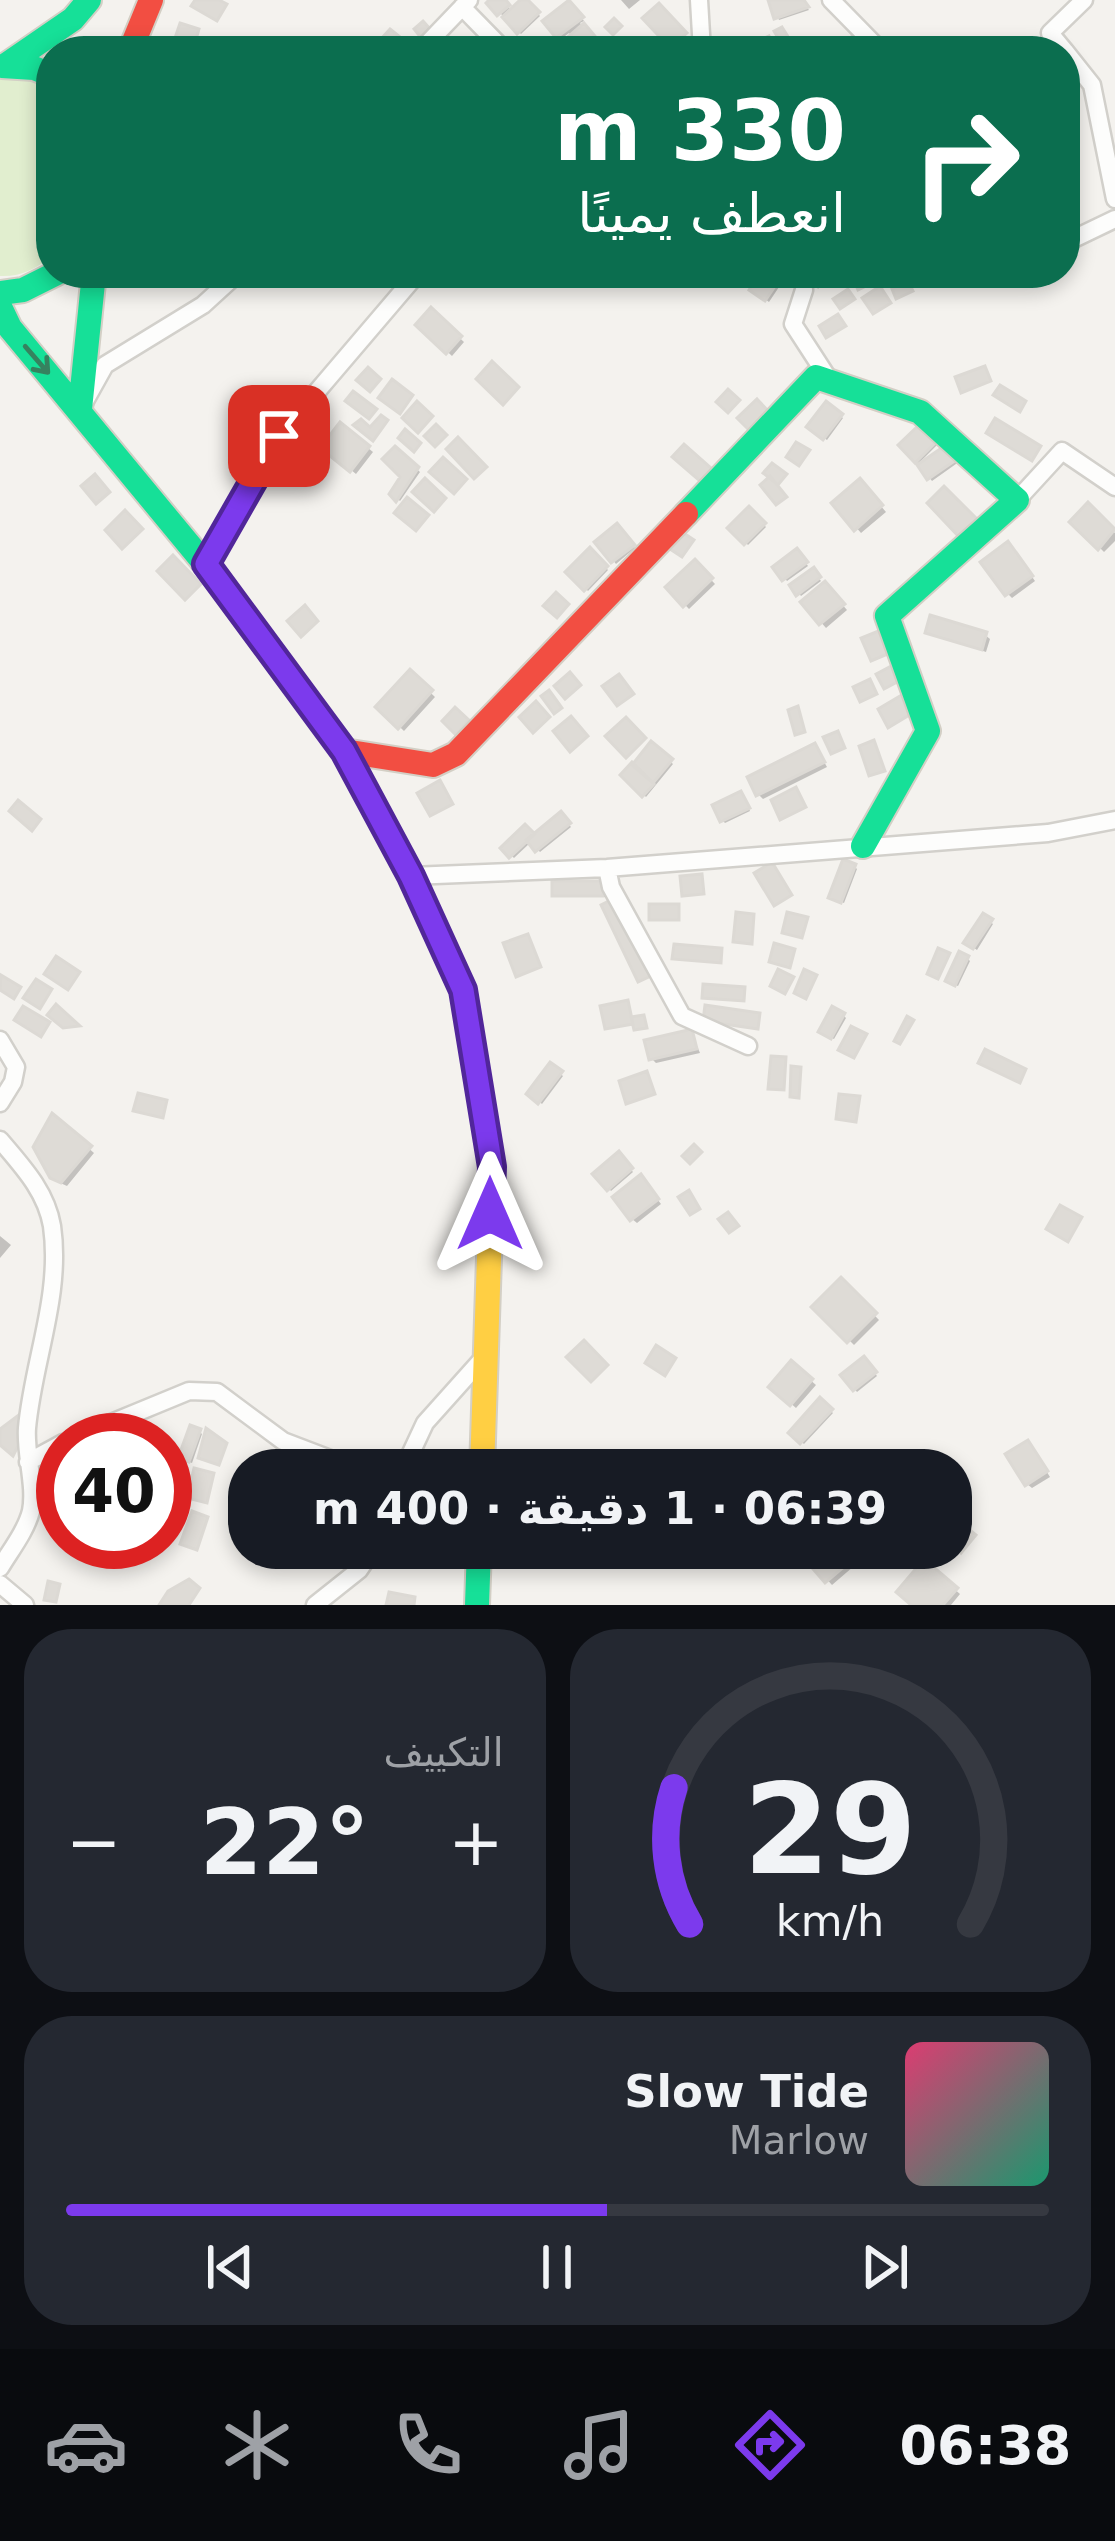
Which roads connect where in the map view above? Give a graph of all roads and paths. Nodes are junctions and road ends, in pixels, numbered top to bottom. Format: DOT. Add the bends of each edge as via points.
graph roads {
  1 [pos="89,0"];
  2 [pos="151,0"];
  3 [pos="699,0"];
  4 [pos="831,0"];
  5 [pos="1084,0"];
  6 [pos="466,3"];
  7 [pos="46,36"];
  8 [pos="136,36"];
  9 [pos="434,36"];
  10 [pos="493,36"];
  11 [pos="701,36"];
  12 [pos="866,36"];
  13 [pos="1052,36"];
  14 [pos="36,42"];
  15 [pos="2,64"];
  16 [pos="1080,70"];
  17 [pos="36,72"];
  18 [pos="1115,199"];
  19 [pos="1115,219"];
  20 [pos="1080,236"];
  21 [pos="36,285"];
  22 [pos="92,288"];
  23 [pos="221,288"];
  24 [pos="405,288"];
  25 [pos="804,290"];
  26 [pos="0,293"];
  27 [pos="0,307"];
  28 [pos="830,382"];
  29 [pos="80,409"];
  30 [pos="1115,487"];
  31 [pos="1016,500"];
  32 [pos="206,564"];
  33 [pos="344,751"];
  34 [pos="1115,820"];
  35 [pos="862,846"];
  36 [pos="608,868"];
  37 [pos="411,876"];
  38 [pos="0,1040"];
  39 [pos="748,1046"];
  40 [pos="0,1103"];
  41 [pos="0,1140"];
  42 [pos="485,1356"];
  43 [pos="136,1413"];
  44 [pos="302,1449"];
  45 [pos="413,1449"];
  46 [pos="483,1449"];
  47 [pos="36,1458"];
  48 [pos="28,1462"];
  49 [pos="0,1568"];
  50 [pos="360,1569"];
  51 [pos="478,1569"];
  52 [pos="0,1584"];
  53 [pos="25,1605"];
  54 [pos="315,1605"];
  55 [pos="477,1605"];
  1 -- 7 [label="street"];
  2 -- 8 [label="street"];
  3 -- 11 [label="street"];
  4 -- 12 [label="street"];
  5 -- 13 [label="street"];
  6 -- 9 [label="street"];
  6 -- 10 [label="street"];
  14 -- 15 [label="street"];
  15 -- 17 [label="street"];
  16 -- 18 [label="street" via="1092,85"];
  19 -- 20 [label="street"];
  21 -- 26 [label="street"];
  22 -- 29 [label="street"];
  23 -- 29 [label="street" via="105,365"];
  24 -- 32 [label="street" via="279,436"];
  25 -- 28 [label="street" via="793,324"];
  27 -- 29 [label="street, one-way"];
  28 -- 31 [label="street" via="920,412"];
  28 -- 33 [label="street" via="816,377 456,754 433,764"];
  29 -- 32 [label="street"];
  30 -- 31 [label="street" via="1062,451"];
  31 -- 35 [label="street" via="887,616 928,731"];
  32 -- 33 [label="street"];
  33 -- 37 [label="street"];
  34 -- 35 [label="street" via="1048,833"];
  35 -- 36 [label="street"];
  36 -- 37 [label="street"];
  36 -- 39 [label="street" via="682,1016"];
  37 -- 42 [label="street" via="463,990 480,1076 492,1167"];
  38 -- 40 [label="street" via="16,1066"];
  41 -- 48 [label="street" via="39,1190 52,1225"];
  42 -- 45 [label="street" via="425,1423"];
  42 -- 46 [label="street"];
  43 -- 44 [label="street" via="189,1391 217,1392"];
  47 -- 48 [label="street"];
  48 -- 49 [label="street" via="32,1509"];
  50 -- 54 [label="street"];
  51 -- 55 [label="street"];
  52 -- 53 [label="street"];
}
